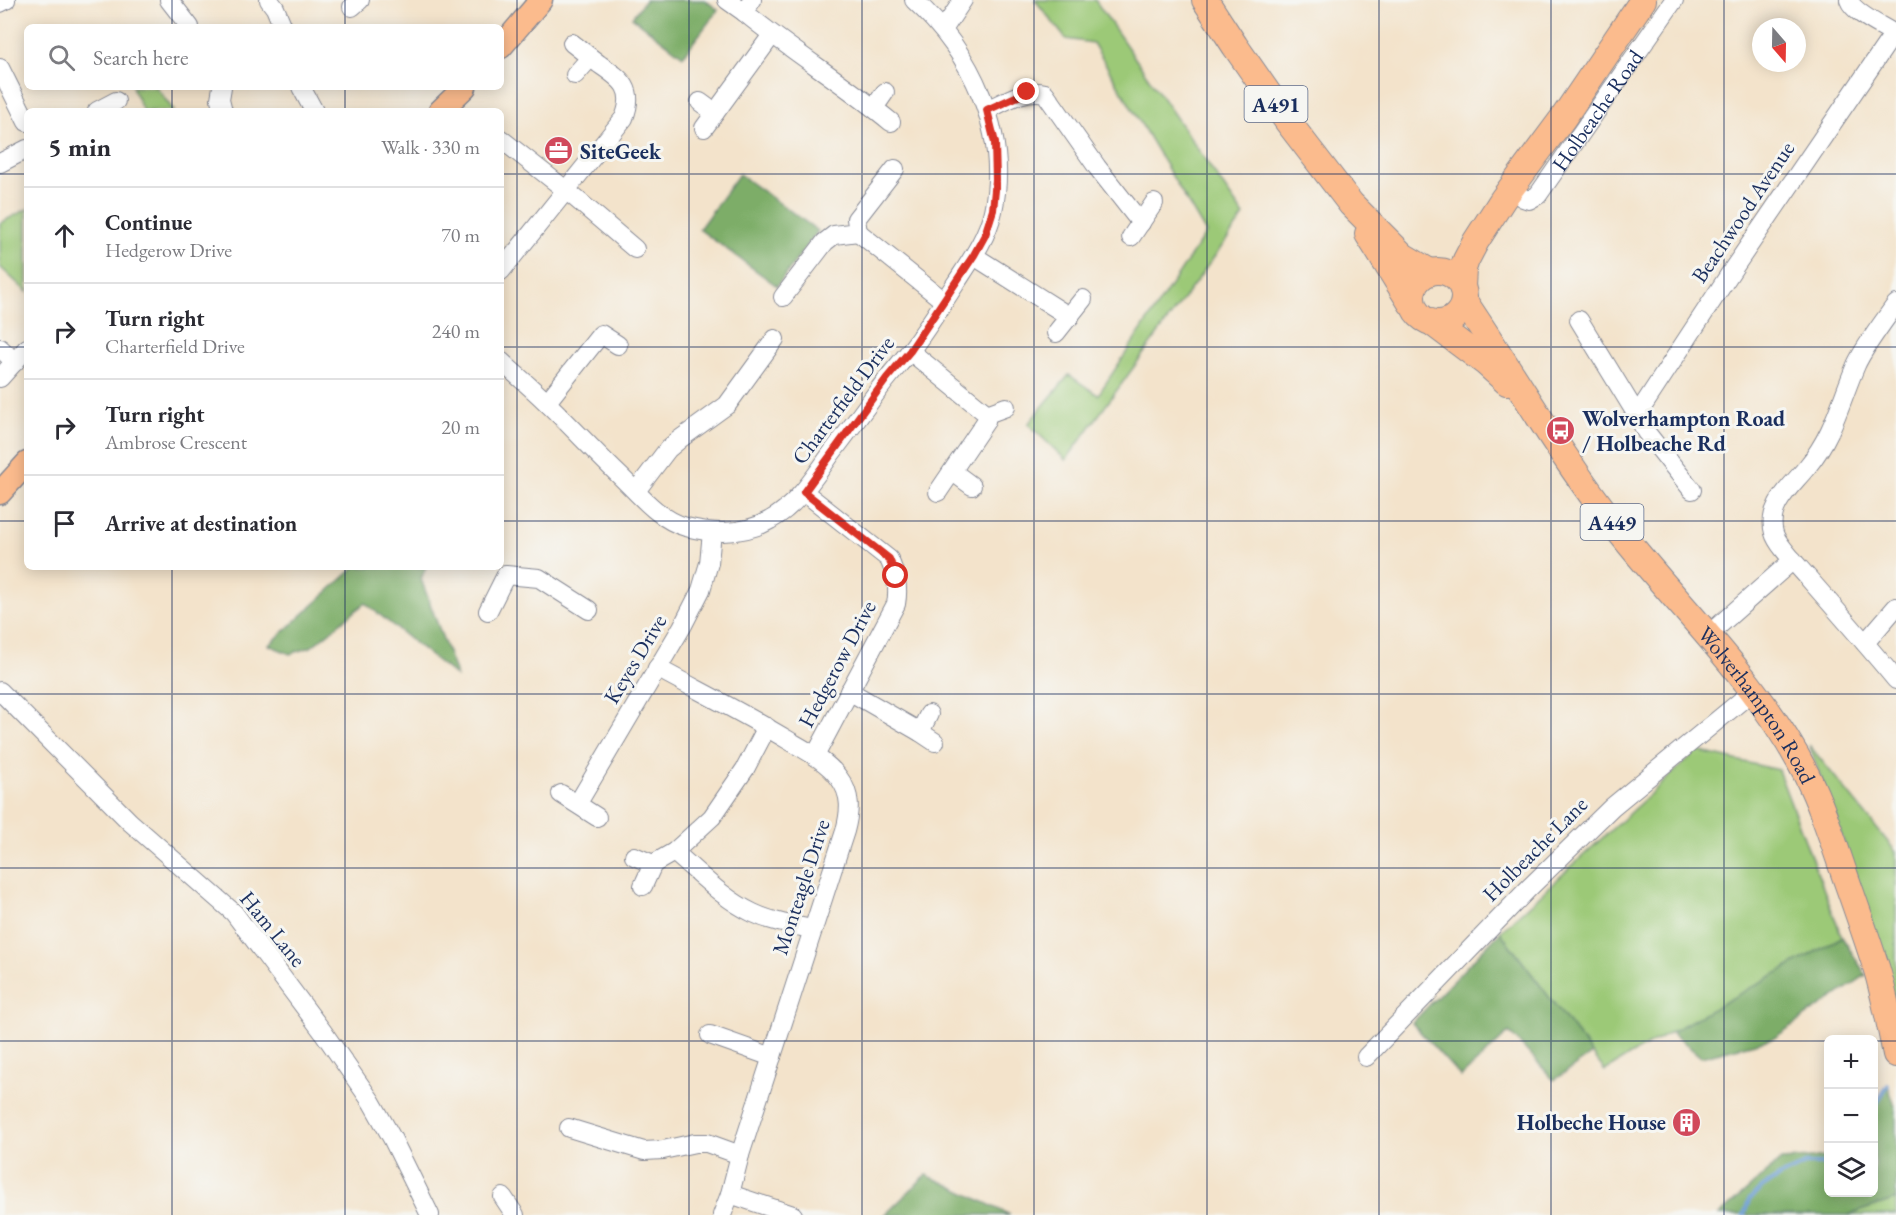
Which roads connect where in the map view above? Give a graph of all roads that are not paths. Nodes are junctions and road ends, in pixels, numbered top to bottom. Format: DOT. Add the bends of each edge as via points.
graph roads {
  1 [pos="6,0"];
  2 [pos="169,0"];
  3 [pos="269,0"];
  4 [pos="541,0"];
  5 [pos="727,0"];
  6 [pos="914,0"];
  7 [pos="963,0"];
  8 [pos="1205,0"];
  9 [pos="1643,0"];
  10 [pos="1674,0"];
  11 [pos="1848,0"];
  12 [pos="0,3"];
  13 [pos="748,6"];
  14 [pos="188,24"];
  15 [pos="282,24"];
  16 [pos="943,30"];
  17 [pos="1895,34"];
  18 [pos="772,35"];
  19 [pos="504,43"];
  20 [pos="572,43"];
  21 [pos="590,58"];
  22 [pos="0,68"];
  23 [pos="575,75"];
  24 [pos="222,90"];
  25 [pos="303,90"];
  26 [pos="462,90"];
  27 [pos="885,92"];
  28 [pos="116,100"];
  29 [pos="700,102"];
  30 [pos="102,108"];
  31 [pos="222,108"];
  32 [pos="312,108"];
  33 [pos="443,108"];
  34 [pos="874,108"];
  35 [pos="987,110"];
  36 [pos="24,116"];
  37 [pos="891,122"];
  38 [pos="504,141"];
  39 [pos="24,151"];
  40 [pos="0,163"];
  41 [pos="895,170"];
  42 [pos="567,190"];
  43 [pos="1507,194"];
  44 [pos="1154,203"];
  45 [pos="1351,204"];
  46 [pos="858,232"];
  47 [pos="635,249"];
  48 [pos="974,255"];
  49 [pos="504,267"];
  50 [pos="1431,272"];
  51 [pos="1463,294"];
  52 [pos="783,297"];
  53 [pos="1083,299"];
  54 [pos="944,301"];
  55 [pos="1412,303"];
  56 [pos="1896,304"];
  57 [pos="1070,317"];
  58 [pos="1579,320"];
  59 [pos="1434,324"];
  60 [pos="1056,333"];
  61 [pos="775,339"];
  62 [pos="618,345"];
  63 [pos="0,348"];
  64 [pos="910,351"];
  65 [pos="21,355"];
  66 [pos="504,364"];
  67 [pos="0,378"];
  68 [pos="1527,401"];
  69 [pos="546,402"];
  70 [pos="1006,407"];
  71 [pos="987,414"];
  72 [pos="1640,420"];
  73 [pos="24,466"];
  74 [pos="953,472"];
  75 [pos="972,486"];
  76 [pos="1692,490"];
  77 [pos="636,491"];
  78 [pos="804,492"];
  79 [pos="938,492"];
  80 [pos="0,493"];
  81 [pos="712,532"];
  82 [pos="1793,560"];
  83 [pos="504,570"];
  84 [pos="1896,608"];
  85 [pos="589,610"];
  86 [pos="488,611"];
  87 [pos="1707,636"];
  88 [pos="1865,643"];
  89 [pos="657,668"];
  90 [pos="1896,680"];
  91 [pos="0,691"];
  92 [pos="849,691"];
  93 [pos="1753,691"];
  94 [pos="929,714"];
  95 [pos="767,727"];
  96 [pos="815,756"];
  97 [pos="561,794"];
  98 [pos="578,803"];
  99 [pos="597,817"];
  100 [pos="674,852"];
  101 [pos="634,856"];
  102 [pos="653,864"];
  103 [pos="643,886"];
  104 [pos="812,929"];
  105 [pos="710,1035"];
  106 [pos="1896,1054"];
  107 [pos="772,1057"];
  108 [pos="1366,1057"];
  109 [pos="569,1128"];
  110 [pos="740,1155"];
  111 [pos="730,1194"];
  112 [pos="503,1197"];
  113 [pos="783,1214"];
  114 [pos="430,1215"];
  115 [pos="515,1215"];
  116 [pos="722,1215"];
  1 -- 12 [label="street"];
  2 -- 14 [label="street"];
  3 -- 15 [label="street"];
  4 -- 19 [label="main road"];
  5 -- 13 [label="street"];
  6 -- 16 [label="street, Charterfield Drive"];
  7 -- 16 [label="street"];
  8 -- 45 [label="highway, A491" via="1288,122"];
  9 -- 43 [label="highway, Holbeache Road"];
  10 -- 43 [label="street, Holbeache Road" via="1538,195 1529,200"];
  11 -- 17 [label="street" via="1866,17"];
  13 -- 18 [label="street"];
  16 -- 35 [label="street, Charterfield Drive" via="971,71"];
  17 -- 72 [label="street, Beachwood Avenue" via="1733,269 1643,406"];
  18 -- 29 [label="street" via="709,120"];
  18 -- 34 [label="street"];
  20 -- 21 [label="street"];
  21 -- 23 [label="street"];
  21 -- 42 [label="street" via="619,78 629,98 624,118"];
  22 -- 36 [label="street"];
  24 -- 31 [label="street"];
  25 -- 32 [label="street"];
  26 -- 33 [label="main road"];
  27 -- 34 [label="street"];
  28 -- 30 [label="street"];
  34 -- 37 [label="street"];
  35 -- 44 [label="street" via="1027,92 1045,93 1136,230"];
  35 -- 48 [label="street, Charterfield Drive" via="995,143 996,180 993,210"];
  38 -- 42 [label="street"];
  39 -- 40 [label="street"];
  41 -- 46 [label="street" via="856,219"];
  42 -- 47 [label="street"];
  42 -- 49 [label="street"];
  43 -- 50 [label="highway, Holbeache Road"];
  43 -- 51 [label="highway, Holbeache Road" via="1466,260"];
  45 -- 50 [label="highway, A491" via="1403,256"];
  45 -- 55 [label="highway, A491"];
  46 -- 52 [label="street" via="834,235 825,242"];
  46 -- 54 [label="street"];
  48 -- 54 [label="street, Charterfield Drive"];
  48 -- 57 [label="street"];
  50 -- 51 [label="highway" via="1452,275"];
  50 -- 55 [label="highway" via="1417,280"];
  51 -- 59 [label="highway" via="1460,311 1454,318"];
  51 -- 68 [label="highway, Wolverhampton Road / A449"];
  53 -- 57 [label="street"];
  54 -- 64 [label="street, Charterfield Drive"];
  55 -- 59 [label="highway" via="1416,313"];
  56 -- 82 [label="street" via="1857,363 1827,440 1771,518 1775,536"];
  57 -- 60 [label="street"];
  58 -- 72 [label="street"];
  59 -- 68 [label="highway, Wolverhampton Road / A449" via="1486,363"];
  61 -- 77 [label="street" via="727,405 668,449"];
  62 -- 69 [label="street" via="601,334"];
  63 -- 65 [label="street"];
  64 -- 71 [label="street"];
  64 -- 78 [label="street, Charterfield Drive"];
  65 -- 67 [label="street"];
  66 -- 69 [label="street, Charterfield Drive"];
  68 -- 87 [label="highway, Wolverhampton Road / A449" via="1581,483"];
  69 -- 77 [label="street, Charterfield Drive"];
  70 -- 71 [label="street"];
  71 -- 74 [label="street"];
  72 -- 76 [label="street"];
  73 -- 80 [label="main road"];
  74 -- 75 [label="street"];
  74 -- 79 [label="street"];
  77 -- 81 [label="street, Charterfield Drive" via="664,517"];
  78 -- 81 [label="street, Charterfield Drive" via="772,520 726,533"];
  78 -- 92 [label="street, Hedgerow Drive" via="889,559 896,576 896,604"];
  81 -- 89 [label="street, Keyes Drive" via="701,590"];
  82 -- 87 [label="street"];
  82 -- 88 [label="street"];
  83 -- 85 [label="street" via="539,578"];
  83 -- 86 [label="street"];
  84 -- 88 [label="street"];
  87 -- 93 [label="highway, Wolverhampton Road / A449"];
  88 -- 90 [label="street"];
  89 -- 95 [label="street, Monteagle Drive"];
  89 -- 98 [label="street, Keyes Drive"];
  91 -- 114 [label="street, Ham Lane" via="130,822 234,914 371,1101"];
  92 -- 94 [label="street" via="928,737"];
  92 -- 96 [label="street, Hedgerow Drive"];
  93 -- 106 [label="highway, Wolverhampton Road / A449" via="1806,774 1827,824 1878,972"];
  93 -- 108 [label="street, Holbeache Lane" via="1612,807"];
  95 -- 96 [label="street, Monteagle Drive"];
  95 -- 100 [label="street" via="745,769 712,817"];
  96 -- 104 [label="street, Monteagle Drive" via="839,778 848,793 850,810"];
  97 -- 98 [label="street"];
  98 -- 99 [label="street"];
  100 -- 102 [label="street"];
  100 -- 104 [label="street" via="752,913"];
  101 -- 102 [label="street"];
  102 -- 103 [label="street"];
  104 -- 107 [label="street, Monteagle Drive"];
  105 -- 107 [label="street"];
  107 -- 110 [label="street, Monteagle Drive"];
  109 -- 110 [label="street" via="644,1151 707,1143"];
  110 -- 111 [label="street, Monteagle Drive"];
  111 -- 113 [label="street"];
  111 -- 116 [label="street, Monteagle Drive"];
  112 -- 115 [label="street"];
}
